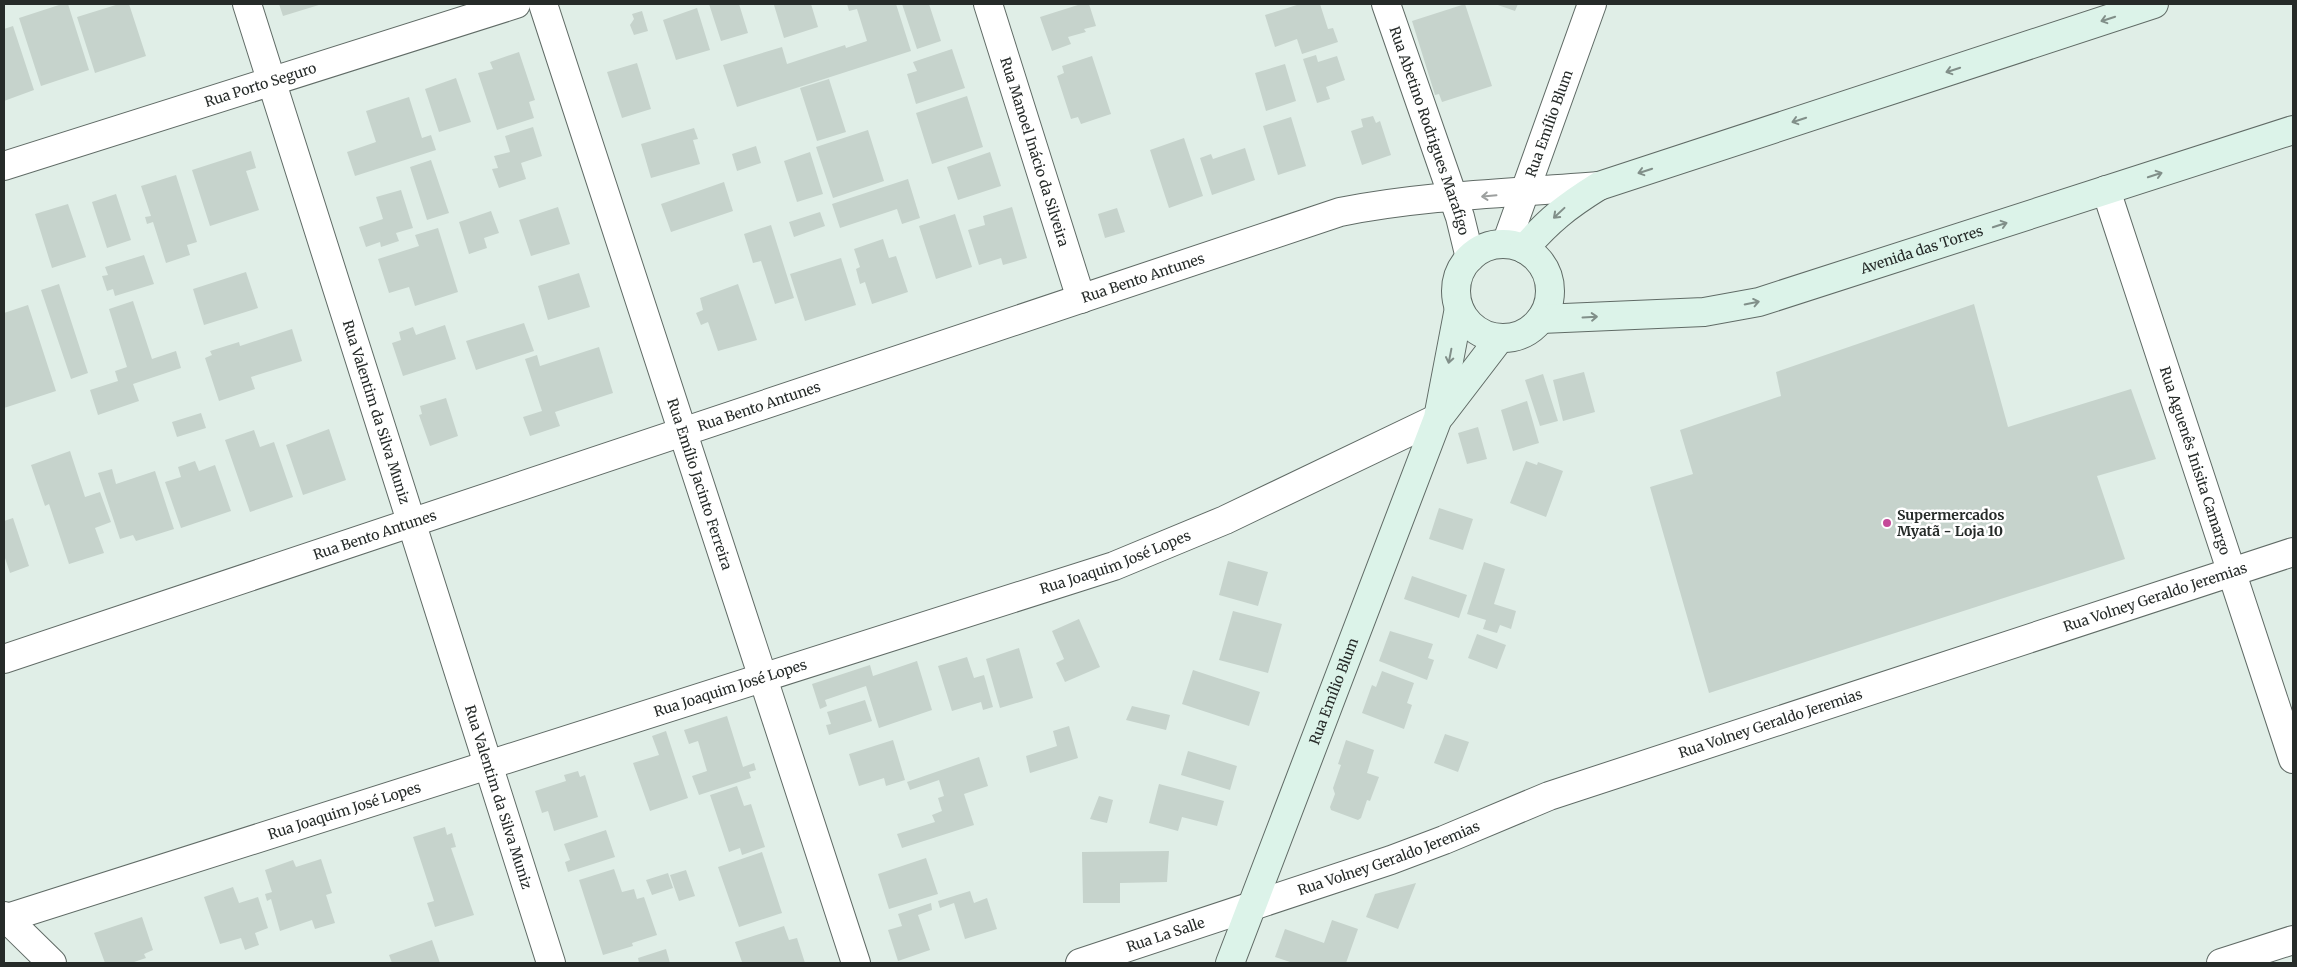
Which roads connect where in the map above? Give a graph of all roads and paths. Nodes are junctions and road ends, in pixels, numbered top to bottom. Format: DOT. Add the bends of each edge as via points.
graph roads {
  1 [pos="246,4"];
  2 [pos="516,4"];
  3 [pos="543,4"];
  4 [pos="988,4"];
  5 [pos="1386,4"];
  6 [pos="1592,4"];
  7 [pos="2154,4"];
  8 [pos="271,81"];
  9 [pos="2293,130"];
  10 [pos="4,166"];
  11 [pos="1599,186"];
  12 [pos="2106,190"];
  13 [pos="1524,193"];
  14 [pos="1453,199"];
  15 [pos="1515,247"];
  16 [pos="1470,258"];
  17 [pos="1081,299"];
  18 [pos="1459,308"];
  19 [pos="1541,319"];
  20 [pos="1500,338"];
  21 [pos="1438,418"];
  22 [pos="682,432"];
  23 [pos="411,523"];
  24 [pos="2293,552"];
  25 [pos="2232,572"];
  26 [pos="4,659"];
  27 [pos="763,677"];
  28 [pos="2293,760"];
  29 [pos="488,765"];
  30 [pos="1252,906"];
  31 [pos="5,917"];
  32 [pos="2293,940"];
  33 [pos="52,963"];
  34 [pos="551,963"];
  35 [pos="856,963"];
  36 [pos="1080,963"];
  37 [pos="1230,963"];
  38 [pos="2222,963"];
  1 -- 8 [label="street, Rua Valentim da Silva Muniz"];
  2 -- 8 [label="street, Rua Porto Seguro"];
  3 -- 22 [label="street, Rua Emílio Jacinto Ferreira"];
  4 -- 17 [label="street, Rua Manoel Inácio da Silveira"];
  5 -- 14 [label="street, Rua Abetino Rodrigues Marafigo"];
  6 -- 13 [label="street, Rua Emílio Blum"];
  7 -- 11 [label="main road, one-way"];
  8 -- 10 [label="street, Rua Porto Seguro"];
  8 -- 23 [label="street, Rua Valentim da Silva Muniz"];
  12 -- 9 [label="main road, Avenida das Torres, one-way"];
  11 -- 13 [label="street"];
  11 -- 15 [label="main road, one-way" via="1566,206 1541,230"];
  19 -- 12 [label="main road, Avenida das Torres, one-way" via="1704,312 1759,302"];
  12 -- 25 [label="street, Rua Aguenês Inisita Camargo"];
  13 -- 14 [label="street, Rua Bento Antunes, one-way"];
  13 -- 15 [label="street, Rua Emílio Blum"];
  14 -- 16 [label="street, Rua Abetino Rodrigues Marafigo"];
  14 -- 17 [label="street, Rua Bento Antunes" via="1378,205 1340,212"];
  15 -- 16 [label="main road" via="1493,245"];
  15 -- 19 [label="main road" via="1538,259 1546,272 1550,288 1549,305"];
  16 -- 18 [label="main road" via="1458,281 1456,295"];
  17 -- 22 [label="street, Rua Bento Antunes"];
  18 -- 20 [label="main road" via="1475,330"];
  18 -- 21 [label="main road, Rua Emílio Blum, one-way"];
  19 -- 20 [label="main road" via="1516,337"];
  20 -- 21 [label="main road, Rua Emílio Blum"];
  21 -- 27 [label="street, Rua Joaquim José Lopes" via="1225,520 1122,563"];
  21 -- 30 [label="main road, Rua Emílio Blum"];
  22 -- 23 [label="street, Rua Bento Antunes"];
  22 -- 27 [label="street, Rua Emílio Jacinto Ferreira"];
  23 -- 26 [label="street, Rua Bento Antunes"];
  23 -- 29 [label="street, Rua Valentim da Silva Muniz"];
  24 -- 25 [label="street, Rua Volney Geraldo Jeremias"];
  25 -- 28 [label="street, Rua Aguenês Inisita Camargo"];
  25 -- 30 [label="street, Rua Volney Geraldo Jeremias" via="1549,796 1444,840"];
  27 -- 29 [label="street, Rua Joaquim José Lopes"];
  27 -- 35 [label="street, Rua Emílio Jacinto Ferreira"];
  29 -- 31 [label="street, Rua Joaquim José Lopes"];
  29 -- 34 [label="street, Rua Valentim da Silva Muniz"];
  30 -- 36 [label="street, Rua La Salle"];
  30 -- 37 [label="main road, Rua Emílio Blum"];
  31 -- 33 [label="street"];
  32 -- 38 [label="street"];
}
